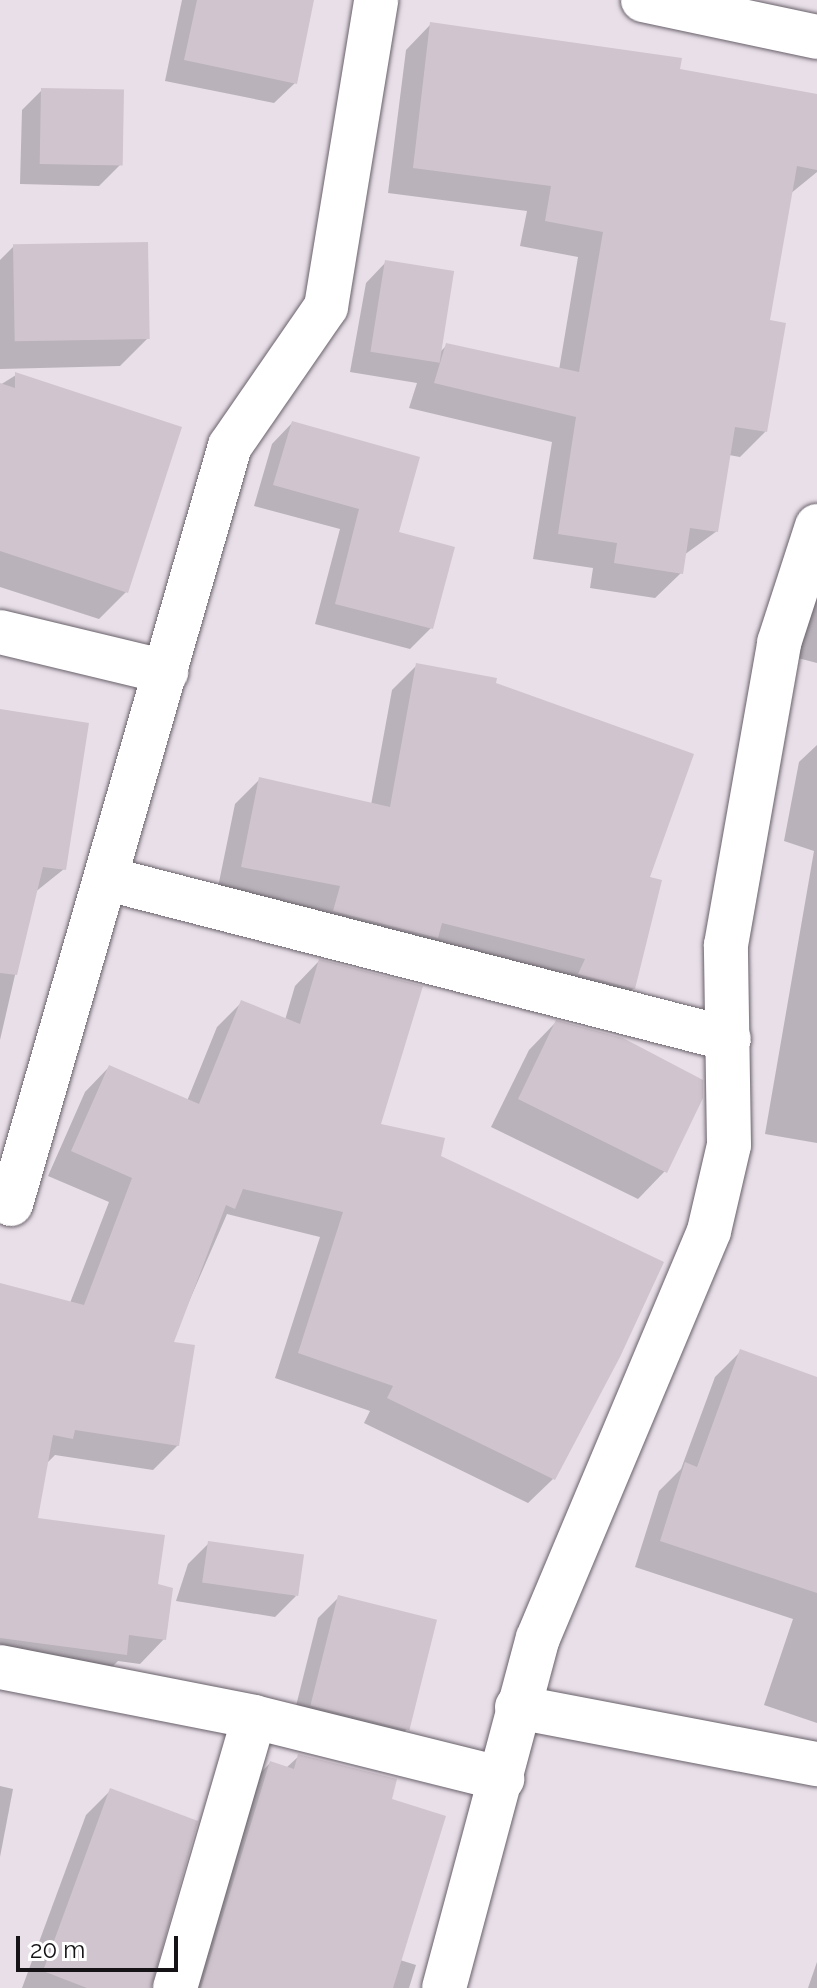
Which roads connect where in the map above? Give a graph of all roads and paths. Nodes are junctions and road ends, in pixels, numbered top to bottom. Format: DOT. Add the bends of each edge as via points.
graph roads {
  1 [pos="376,0"];
  2 [pos="643,0"];
  3 [pos="817,37"];
  4 [pos="817,526"];
  5 [pos="0,632"];
  6 [pos="166,672"];
  7 [pos="108,879"];
  8 [pos="729,1039"];
  9 [pos="11,1204"];
  10 [pos="0,1667"];
  11 [pos="517,1707"];
  12 [pos="254,1717"];
  13 [pos="817,1764"];
  14 [pos="502,1779"];
  15 [pos="175,1988"];
  16 [pos="444,1988"];
  1 -- 6 [label="street" via="326,307 230,446"];
  2 -- 3 [label="street"];
  4 -- 8 [label="street" via="779,643 726,945"];
  5 -- 6 [label="street"];
  6 -- 7 [label="street"];
  7 -- 8 [label="street"];
  7 -- 9 [label="street"];
  8 -- 11 [label="street" via="729,1145 709,1231 538,1638"];
  10 -- 12 [label="street"];
  11 -- 13 [label="street"];
  11 -- 14 [label="street"];
  12 -- 14 [label="street"];
  12 -- 15 [label="street"];
  14 -- 16 [label="street"];
}
